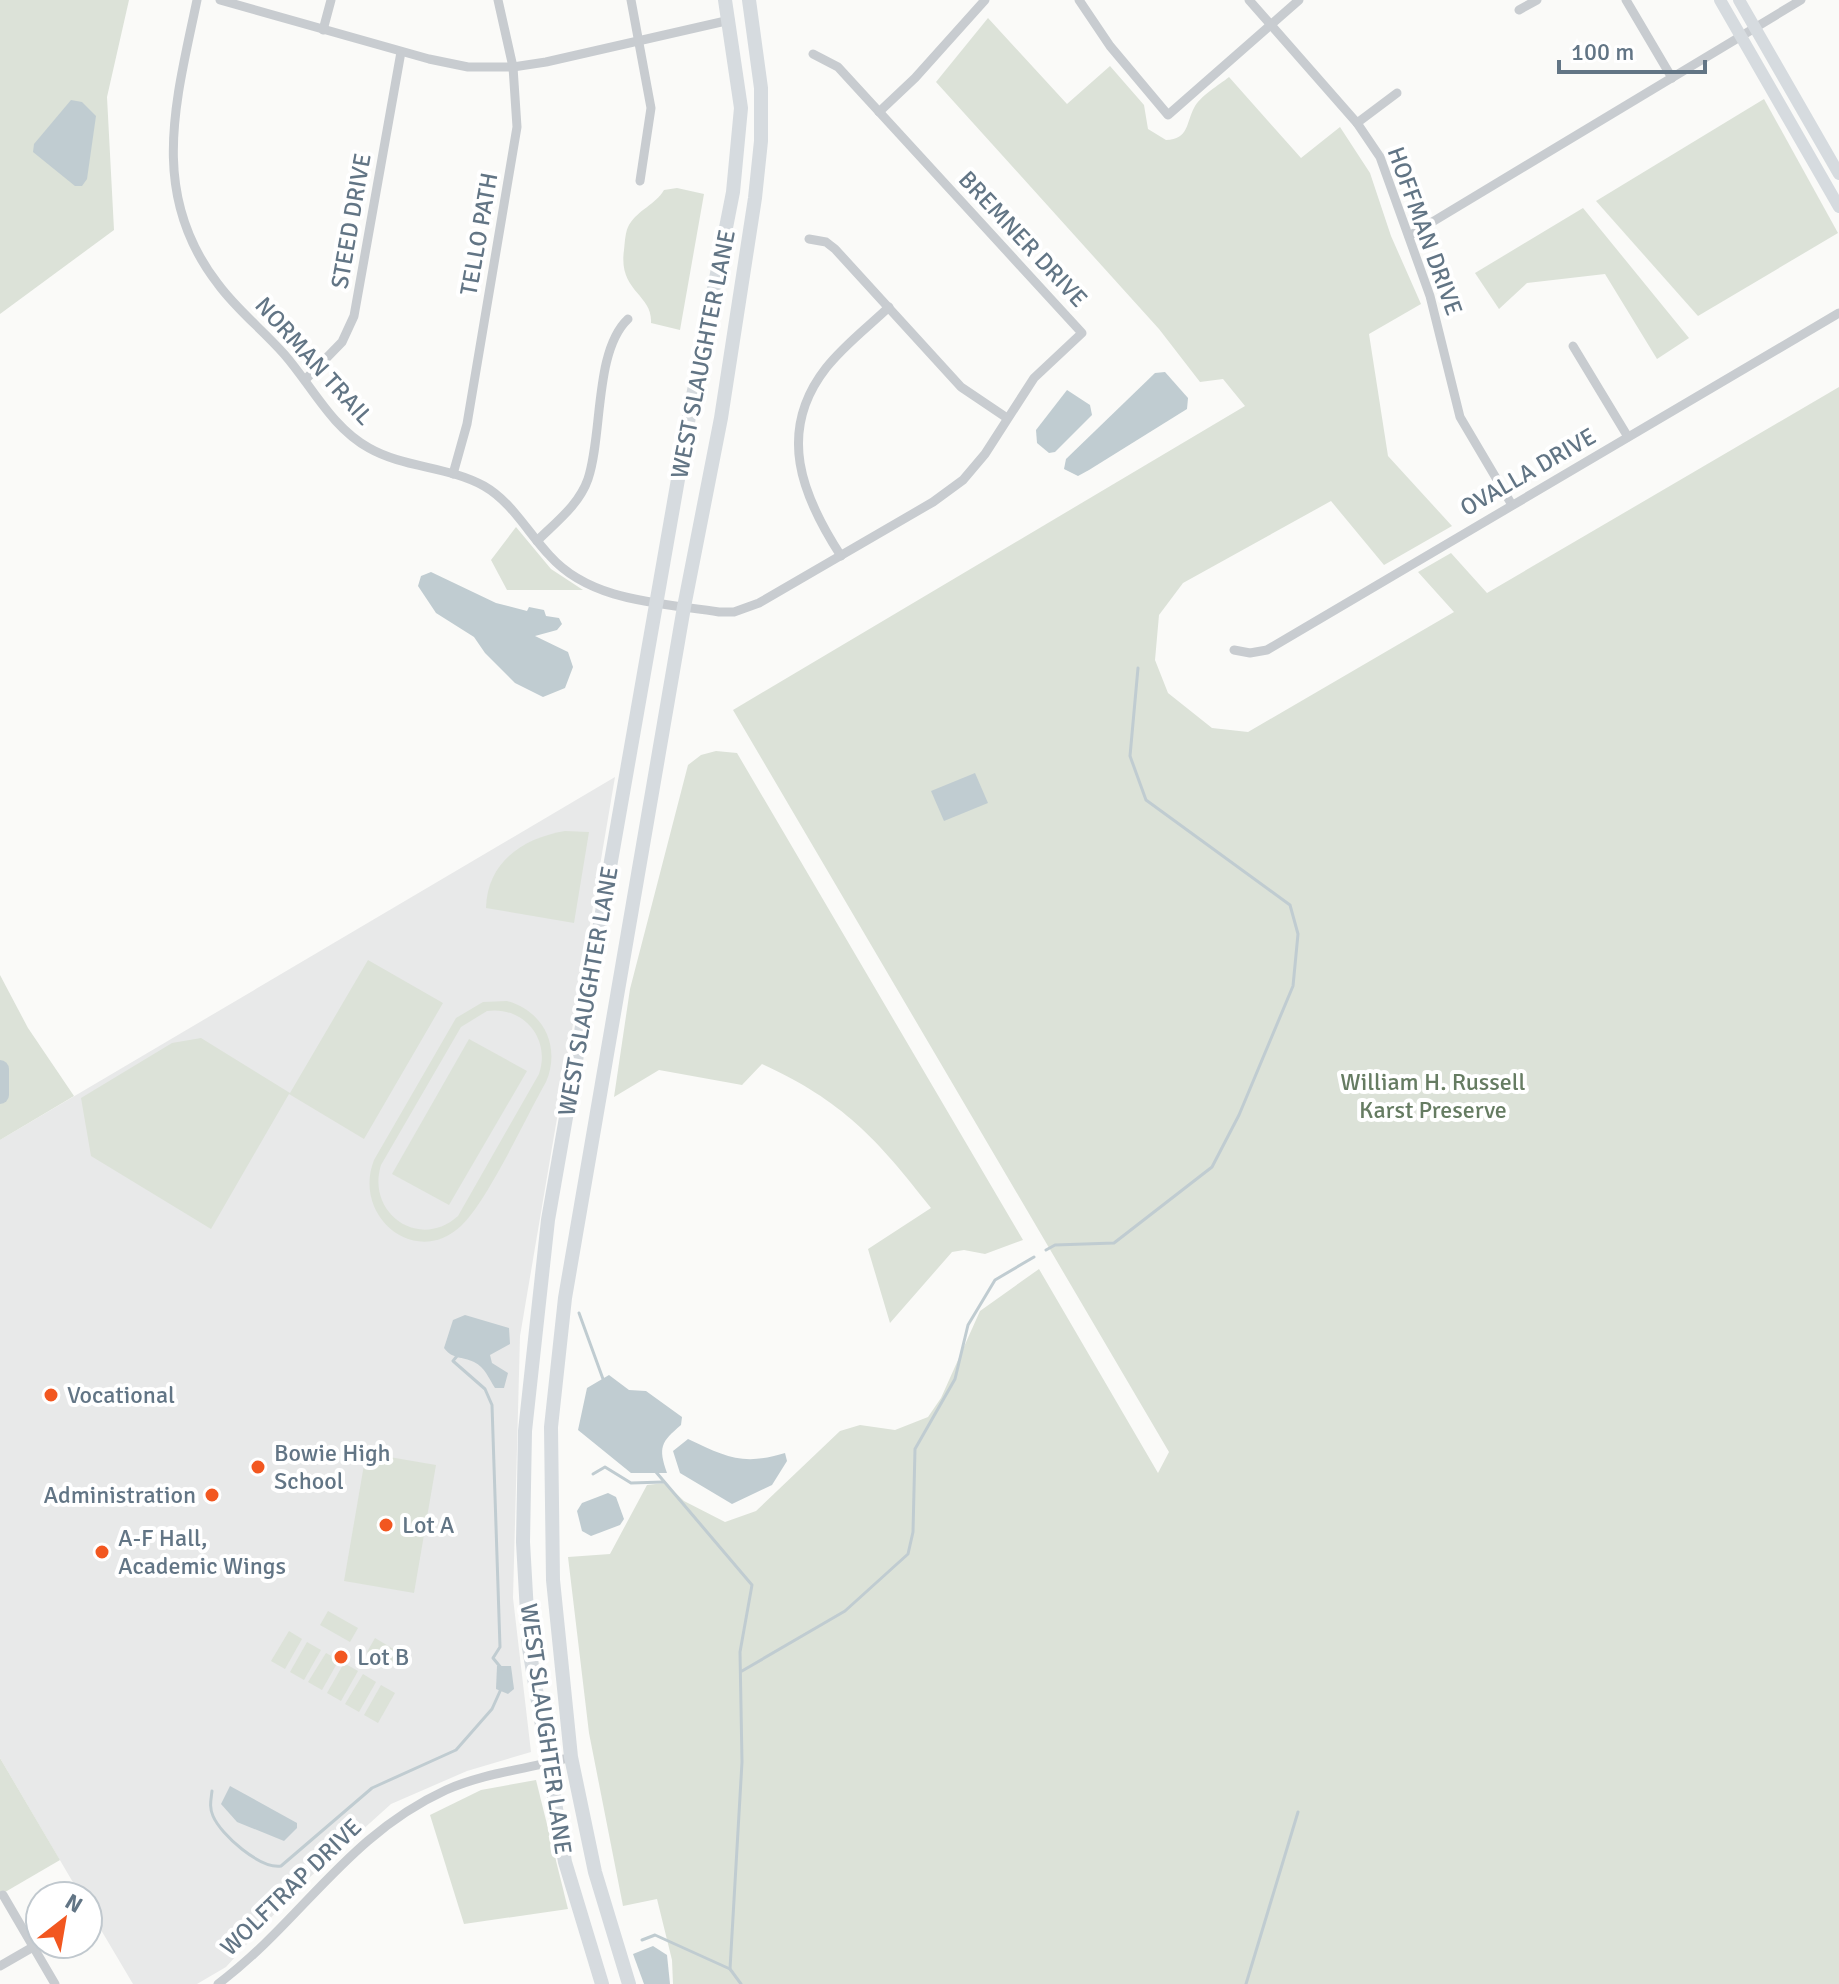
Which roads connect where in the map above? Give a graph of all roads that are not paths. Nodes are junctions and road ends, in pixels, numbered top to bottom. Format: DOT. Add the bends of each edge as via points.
graph roads {
  1 [pos="197,0"];
  2 [pos="220,0"];
  3 [pos="331,0"];
  4 [pos="498,0"];
  5 [pos="631,0"];
  6 [pos="725,0"];
  7 [pos="749,0"];
  8 [pos="985,0"];
  9 [pos="1079,0"];
  10 [pos="1249,0"];
  11 [pos="1299,0"];
  12 [pos="1537,0"];
  13 [pos="1626,0"];
  14 [pos="1720,0"];
  15 [pos="1739,0"];
  16 [pos="1801,0"];
  17 [pos="1519,10"];
  18 [pos="730,20"];
  19 [pos="1271,25"];
  20 [pos="1755,28"];
  21 [pos="323,30"];
  22 [pos="1741,36"];
  23 [pos="640,40"];
  24 [pos="401,52"];
  25 [pos="813,54"];
  26 [pos="513,67"];
  27 [pos="1672,78"];
  28 [pos="1397,93"];
  29 [pos="879,112"];
  30 [pos="1357,123"];
  31 [pos="1839,174"];
  32 [pos="640,181"];
  33 [pos="1839,207"];
  34 [pos="1409,236"];
  35 [pos="809,239"];
  36 [pos="725,241"];
  37 [pos="748,246"];
  38 [pos="889,307"];
  39 [pos="1839,313"];
  40 [pos="628,319"];
  41 [pos="1573,346"];
  42 [pos="305,380"];
  43 [pos="1007,418"];
  44 [pos="1628,437"];
  45 [pos="453,474"];
  46 [pos="1512,505"];
  47 [pos="537,541"];
  48 [pos="841,556"];
  49 [pos="658,602"];
  50 [pos="684,607"];
  51 [pos="1234,650"];
  52 [pos="539,1294"];
  53 [pos="565,1298"];
  54 [pos="571,1757"];
  55 [pos="546,1764"];
  56 [pos="3,1895"];
  57 [pos="24,1931"];
  58 [pos="24,1952"];
  59 [pos="41,1960"];
  60 [pos="0,1966"];
  61 [pos="55,1984"];
  62 [pos="218,1984"];
  63 [pos="602,1984"];
  64 [pos="629,1984"];
  1 -- 42 [label="street, NORMAN TRAIL" via="171,137 180,210 215,281"];
  2 -- 21 [label="street"];
  3 -- 21 [label="street"];
  4 -- 26 [label="street, TELLO PATH"];
  5 -- 23 [label="street"];
  6 -- 18 [label="main road, WEST SLAUGHTER LANE"];
  7 -- 37 [label="main road, WEST SLAUGHTER LANE" via="761,88 761,141"];
  8 -- 29 [label="street"];
  9 -- 19 [label="street" via="1168,115"];
  10 -- 19 [label="street, HOFFMAN DRIVE"];
  11 -- 19 [label="street"];
  12 -- 17 [label="street"];
  13 -- 27 [label="street"];
  14 -- 22 [label="main road"];
  15 -- 20 [label="main road"];
  16 -- 20 [label="street"];
  18 -- 23 [label="street"];
  18 -- 36 [label="main road, WEST SLAUGHTER LANE" via="741,108"];
  19 -- 30 [label="street, HOFFMAN DRIVE"];
  20 -- 22 [label="street"];
  20 -- 31 [label="main road"];
  21 -- 24 [label="street"];
  22 -- 27 [label="street"];
  22 -- 33 [label="main road"];
  23 -- 26 [label="street"];
  23 -- 32 [label="street" via="651,108"];
  24 -- 26 [label="street" via="468,67"];
  24 -- 42 [label="street, STEED DRIVE" via="354,316 342,342"];
  25 -- 29 [label="street, BREMNER DRIVE" via="838,67"];
  26 -- 45 [label="street, TELLO PATH" via="514,149 467,424"];
  27 -- 34 [label="street"];
  28 -- 30 [label="street"];
  29 -- 43 [label="street, BREMNER DRIVE" via="1082,333 1034,378"];
  30 -- 34 [label="street, HOFFMAN DRIVE" via="1380,157"];
  34 -- 46 [label="street, HOFFMAN DRIVE" via="1440,330 1460,417"];
  35 -- 38 [label="street" via="835,249"];
  36 -- 37 [label="main road"];
  36 -- 49 [label="main road, WEST SLAUGHTER LANE"];
  37 -- 50 [label="main road, WEST SLAUGHTER LANE"];
  38 -- 43 [label="street" via="961,387"];
  38 -- 48 [label="street" via="825,369 801,422 805,492"];
  39 -- 44 [label="street, OVALLA DRIVE"];
  40 -- 47 [label="street" via="611,345 588,479 570,509"];
  41 -- 44 [label="street"];
  42 -- 45 [label="street, NORMAN TRAIL" via="343,429 368,448"];
  43 -- 48 [label="street, BREMNER DRIVE" via="963,480"];
  44 -- 46 [label="street, OVALLA DRIVE"];
  45 -- 47 [label="street, NORMAN TRAIL" via="503,500"];
  46 -- 51 [label="street, OVALLA DRIVE" via="1267,650"];
  47 -- 49 [label="street, NORMAN TRAIL" via="561,567 591,585"];
  48 -- 50 [label="street, BREMNER DRIVE" via="747,608 719,612"];
  49 -- 50 [label="street, NORMAN TRAIL"];
  49 -- 52 [label="main road, WEST SLAUGHTER LANE"];
  50 -- 53 [label="main road, WEST SLAUGHTER LANE"];
  52 -- 53 [label="main road"];
  52 -- 55 [label="main road, WEST SLAUGHTER LANE" via="525,1431 523,1542 529,1648"];
  53 -- 54 [label="main road, WEST SLAUGHTER LANE" via="551,1427 558,1655"];
  54 -- 55 [label="street, WOLFTRAP DRIVE"];
  54 -- 64 [label="main road, WEST SLAUGHTER LANE" via="595,1872"];
  55 -- 62 [label="street, WOLFTRAP DRIVE" via="448,1789 392,1820 352,1852"];
  55 -- 63 [label="main road, WEST SLAUGHTER LANE" via="565,1862"];
  56 -- 57 [label="street"];
  58 -- 60 [label="street"];
  59 -- 61 [label="street"];
}
